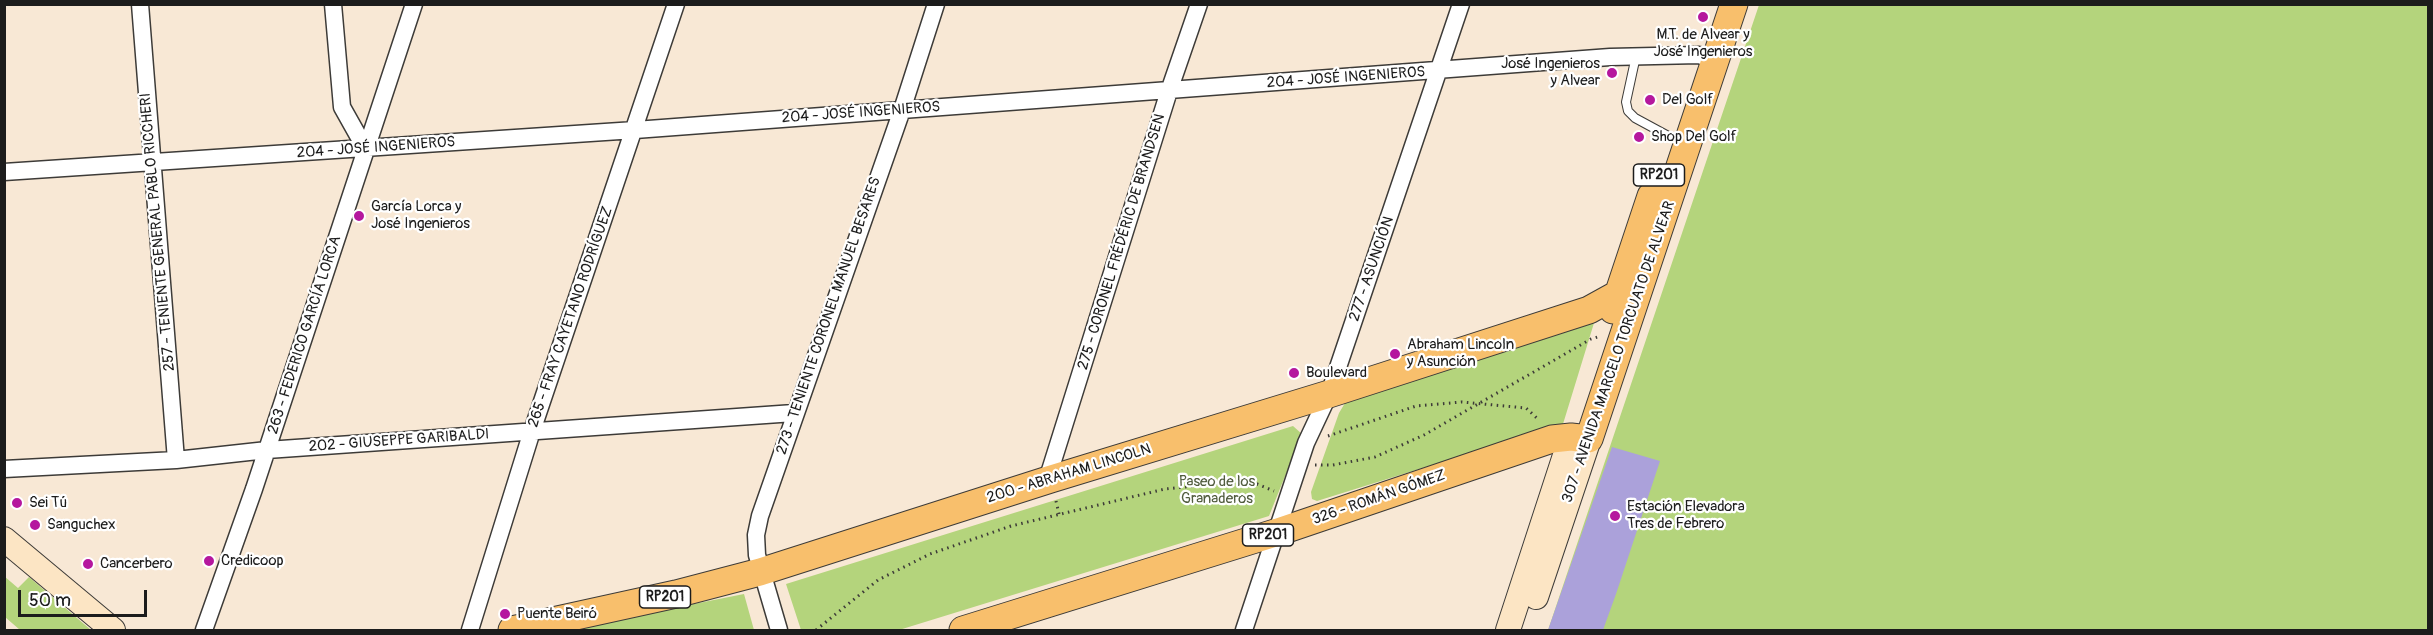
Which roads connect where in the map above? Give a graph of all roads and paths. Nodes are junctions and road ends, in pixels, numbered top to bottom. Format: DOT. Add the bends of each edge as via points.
graph roads {
  1 [pos="140,4"];
  2 [pos="333,4"];
  3 [pos="414,4"];
  4 [pos="676,4"];
  5 [pos="936,4"];
  6 [pos="1199,4"];
  7 [pos="1461,4"];
  8 [pos="1716,4"];
  9 [pos="1734,4"];
  10 [pos="1636,56"];
  11 [pos="1707,58"];
  12 [pos="1439,71"];
  13 [pos="1169,92"];
  14 [pos="902,110"];
  15 [pos="635,130"];
  16 [pos="1672,138"];
  17 [pos="365,148"];
  18 [pos="152,162"];
  19 [pos="4,172"];
  20 [pos="1618,294"];
  21 [pos="1605,334"];
  22 [pos="1329,394"];
  23 [pos="1483,403"];
  24 [pos="794,413"];
  25 [pos="532,431"];
  26 [pos="1571,438"];
  27 [pos="1306,443"];
  28 [pos="267,450"];
  29 [pos="176,460"];
  30 [pos="1298,464"];
  31 [pos="4,469"];
  32 [pos="1047,480"];
  33 [pos="1287,496"];
  34 [pos="1278,532"];
  35 [pos="4,539"];
  36 [pos="760,572"];
  37 [pos="113,630"];
  38 [pos="204,630"];
  39 [pos="470,630"];
  40 [pos="512,630"];
  41 [pos="779,630"];
  42 [pos="816,630"];
  43 [pos="963,630"];
  44 [pos="1244,630"];
  45 [pos="1508,630"];
  46 [pos="1525,630"];
  1 -- 18 [label="street, 257 - TENIENTE GENERAL PABLO RICCHERI"];
  2 -- 17 [label="street" via="342,107"];
  3 -- 17 [label="street, 263 - FEDERICO GARCÍA LORCA"];
  4 -- 15 [label="street, 265 - FRAY CAYETANO RODRÍGUEZ"];
  5 -- 14 [label="street, 273 - TENIENTE CORONEL MANUEL BESARES"];
  6 -- 13 [label="street, 275 - CORONEL FRÉDÉRIC DE BRANDSEN"];
  7 -- 12 [label="street, 277 - ASUNCIÓN"];
  8 -- 11 [label="main road, 307 - AVENIDA MARCELO TORCUATO DE ALVEAR / RP201"];
  9 -- 11 [label="main road, 307 - AVENIDA MARCELO TORCUATO DE ALVEAR / RP201"];
  10 -- 11 [label="street, 204 - JOSÉ INGENIEROS"];
  10 -- 12 [label="street, 204 - JOSÉ INGENIEROS"];
  10 -- 16 [label="lane" via="1626,102 1628,111"];
  11 -- 16 [label="main road, 307 - AVENIDA MARCELO TORCUATO DE ALVEAR / RP201"];
  11 -- 26 [label="main road, 307 - AVENIDA MARCELO TORCUATO DE ALVEAR / RP201"];
  12 -- 13 [label="street, 204 - JOSÉ INGENIEROS"];
  12 -- 22 [label="street, 277 - ASUNCIÓN"];
  13 -- 14 [label="street, 204 - JOSÉ INGENIEROS"];
  13 -- 32 [label="street, 275 - CORONEL FRÉDÉRIC DE BRANDSEN"];
  14 -- 15 [label="street, 204 - JOSÉ INGENIEROS"];
  14 -- 24 [label="street, 273 - TENIENTE CORONEL MANUEL BESARES"];
  15 -- 17 [label="street, 204 - JOSÉ INGENIEROS"];
  15 -- 25 [label="street, 265 - FRAY CAYETANO RODRÍGUEZ"];
  16 -- 20 [label="main road, 307 - AVENIDA MARCELO TORCUATO DE ALVEAR / RP201"];
  17 -- 18 [label="street, 204 - JOSÉ INGENIEROS"];
  17 -- 28 [label="street, 263 - FEDERICO GARCÍA LORCA"];
  18 -- 19 [label="street, 204 - JOSÉ INGENIEROS"];
  18 -- 29 [label="street, 257 - TENIENTE GENERAL PABLO RICCHERI"];
  20 -- 21 [label="main road, 307 - AVENIDA MARCELO TORCUATO DE ALVEAR / RP201"];
  20 -- 22 [label="main road, 200 - ABRAHAM LINCOLN / RP201" via="1589,310"];
  21 -- 23 [label="path"];
  21 -- 26 [label="main road, 307 - AVENIDA MARCELO TORCUATO DE ALVEAR / RP201"];
  22 -- 27 [label="street, 277 - ASUNCIÓN"];
  22 -- 32 [label="main road, 200 - ABRAHAM LINCOLN / RP201"];
  23 -- 26 [label="path" via="1526,408 1544,424"];
  23 -- 27 [label="path" via="1416,406"];
  23 -- 30 [label="path" via="1376,457 1333,465"];
  24 -- 25 [label="street, 202 - GIUSEPPE GARIBALDI"];
  24 -- 36 [label="street, 273 - TENIENTE CORONEL MANUEL BESARES" via="760,516 756,535"];
  25 -- 28 [label="street, 202 - GIUSEPPE GARIBALDI"];
  25 -- 39 [label="street, 265 - FRAY CAYETANO RODRÍGUEZ"];
  26 -- 34 [label="main road, 326 - ROMÁN GÓMEZ / RP201"];
  26 -- 45 [label="main road, 307 - AVENIDA MARCELO TORCUATO DE ALVEAR"];
  26 -- 46 [label="main road, 307 - AVENIDA MARCELO TORCUATO DE ALVEAR"];
  27 -- 30 [label="street, 277 - ASUNCIÓN"];
  28 -- 29 [label="street, 202 - GIUSEPPE GARIBALDI"];
  28 -- 38 [label="street, 263 - FEDERICO GARCÍA LORCA"];
  29 -- 31 [label="street, 202 - GIUSEPPE GARIBALDI"];
  30 -- 33 [label="street, 277 - ASUNCIÓN"];
  32 -- 36 [label="main road, 200 - ABRAHAM LINCOLN / RP201"];
  33 -- 34 [label="street, 277 - ASUNCIÓN"];
  33 -- 42 [label="path" via="1257,484 1165,489 1011,526 930,554 879,580"];
  34 -- 43 [label="main road, 326 - ROMÁN GÓMEZ / RP201"];
  34 -- 44 [label="street, 277 - ASUNCIÓN"];
  35 -- 37 [label="main road"];
  36 -- 40 [label="main road, 200 - ABRAHAM LINCOLN / RP201"];
  36 -- 41 [label="street, 273 - TENIENTE CORONEL MANUEL BESARES"];
}
